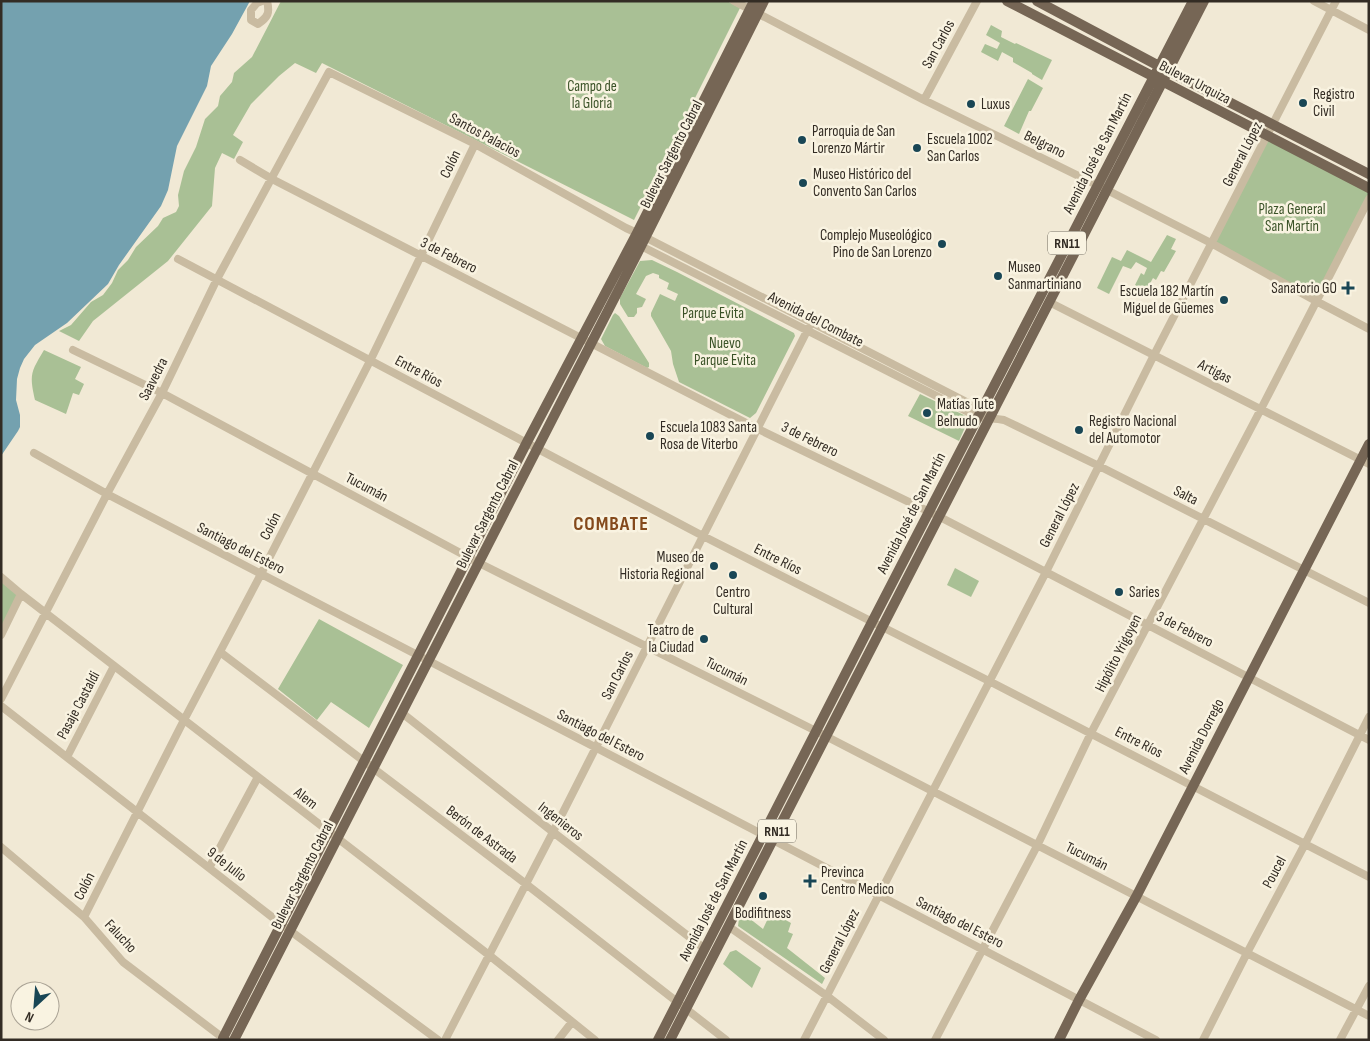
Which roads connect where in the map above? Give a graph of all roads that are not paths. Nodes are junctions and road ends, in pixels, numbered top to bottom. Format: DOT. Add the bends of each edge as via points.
graph roads {
  1 [pos="262,1"];
  2 [pos="267,1"];
  3 [pos="734,1"];
  4 [pos="764,1"];
  5 [pos="977,1"];
  6 [pos="1007,1"];
  7 [pos="1037,1"];
  8 [pos="1193,1"];
  9 [pos="1204,1"];
  10 [pos="1314,1"];
  11 [pos="1336,1"];
  12 [pos="1049,4"];
  13 [pos="754,8"];
  14 [pos="1331,11"];
  15 [pos="1369,30"];
  16 [pos="1163,68"];
  17 [pos="329,72"];
  18 [pos="1158,80"];
  19 [pos="924,100"];
  20 [pos="1273,125"];
  21 [pos="1267,136"];
  22 [pos="475,144"];
  23 [pos="240,160"];
  24 [pos="1369,174"];
  25 [pos="272,179"];
  26 [pos="1102,188"];
  27 [pos="1369,188"];
  28 [pos="1369,199"];
  29 [pos="640,238"];
  30 [pos="1211,244"];
  31 [pos="421,256"];
  32 [pos="178,259"];
  33 [pos="217,280"];
  34 [pos="1049,302"];
  35 [pos="1316,302"];
  36 [pos="812,322"];
  37 [pos="1369,329"];
  38 [pos="808,330"];
  39 [pos="582,338"];
  40 [pos="592,344"];
  41 [pos="73,350"];
  42 [pos="1154,355"];
  43 [pos="370,361"];
  44 [pos="162,393"];
  45 [pos="1261,409"];
  46 [pos="985,415"];
  47 [pos="758,429"];
  48 [pos="527,442"];
  49 [pos="1369,444"];
  50 [pos="538,448"];
  51 [pos="34,453"];
  52 [pos="1365,462"];
  53 [pos="1100,466"];
  54 [pos="312,474"];
  55 [pos="107,494"];
  56 [pos="934,514"];
  57 [pos="1203,519"];
  58 [pos="703,536"];
  59 [pos="468,557"];
  60 [pos="479,563"];
  61 [pos="1303,570"];
  62 [pos="1046,572"];
  63 [pos="261,574"];
  64 [pos="1,577"];
  65 [pos="21,594"];
  66 [pos="1369,604"];
  67 [pos="46,612"];
  68 [pos="872,622"];
  69 [pos="1147,625"];
  70 [pos="882,627"];
  71 [pos="1,636"];
  72 [pos="647,646"];
  73 [pos="220,652"];
  74 [pos="418,656"];
  75 [pos="428,661"];
  76 [pos="114,666"];
  77 [pos="1248,677"];
  78 [pos="989,681"];
  79 [pos="1,699"];
  80 [pos="1,706"];
  81 [pos="402,713"];
  82 [pos="1369,717"];
  83 [pos="184,720"];
  84 [pos="821,734"];
  85 [pos="1091,734"];
  86 [pos="1359,735"];
  87 [pos="1369,740"];
  88 [pos="596,747"];
  89 [pos="67,757"];
  90 [pos="364,761"];
  91 [pos="374,768"];
  92 [pos="258,778"];
  93 [pos="1192,786"];
  94 [pos="932,791"];
  95 [pos="137,811"];
  96 [pos="328,832"];
  97 [pos="553,832"];
  98 [pos="768,836"];
  99 [pos="337,839"];
  100 [pos="1305,844"];
  101 [pos="1037,846"];
  102 [pos="1,847"];
  103 [pos="209,868"];
  104 [pos="1369,877"];
  105 [pos="526,884"];
  106 [pos="878,896"];
  107 [pos="1136,897"];
  108 [pos="84,917"];
  109 [pos="281,924"];
  110 [pos="728,926"];
  111 [pos="291,930"];
  112 [pos="705,949"];
  113 [pos="984,949"];
  114 [pos="1247,954"];
  115 [pos="489,955"];
  116 [pos="1369,986"];
  117 [pos="827,996"];
  118 [pos="1079,1000"];
  119 [pos="682,1005"];
  120 [pos="1356,1010"];
  121 [pos="1369,1016"];
  122 [pos="572,1022"];
  123 [pos="224,1039"];
  124 [pos="234,1040"];
  125 [pos="438,1040"];
  126 [pos="445,1040"];
  127 [pos="558,1040"];
  128 [pos="595,1040"];
  129 [pos="658,1040"];
  130 [pos="670,1040"];
  131 [pos="726,1040"];
  132 [pos="804,1040"];
  133 [pos="884,1040"];
  134 [pos="936,1040"];
  135 [pos="1059,1040"];
  136 [pos="1156,1040"];
  137 [pos="1203,1040"];
  138 [pos="1340,1040"];
  1 -- 2 [label="street" via="251,10 251,20 258,24 266,19"];
  3 -- 13 [label="street, Belgrano"];
  4 -- 13 [label="main road, Bulevar Sargento Cabral"];
  5 -- 19 [label="street, San Carlos"];
  6 -- 18 [label="main road, Bulevar Urquiza"];
  7 -- 12 [label="main road, Bulevar Urquiza"];
  8 -- 16 [label="main road, Avenida José de San Martín / RN11"];
  9 -- 16 [label="main road, Avenida José de San Martín / RN11"];
  10 -- 14 [label="street"];
  11 -- 14 [label="street, General López"];
  12 -- 16 [label="main road, Bulevar Urquiza"];
  13 -- 19 [label="street, Belgrano"];
  13 -- 29 [label="main road, Bulevar Sargento Cabral"];
  14 -- 15 [label="street"];
  14 -- 20 [label="street, General López"];
  16 -- 18 [label="main road, Avenida José de San Martín / RN11"];
  16 -- 20 [label="main road, Bulevar Urquiza"];
  17 -- 22 [label="street, Santos Palacios"];
  17 -- 25 [label="street, Saavedra"];
  18 -- 21 [label="main road, Bulevar Urquiza"];
  18 -- 26 [label="main road, Avenida José de San Martín / RN11"];
  19 -- 26 [label="street, Belgrano"];
  20 -- 21 [label="street, General López"];
  20 -- 24 [label="main road, Bulevar Urquiza"];
  21 -- 27 [label="main road, Bulevar Urquiza"];
  21 -- 30 [label="street, General López"];
  22 -- 29 [label="street, Santos Palacios"];
  22 -- 31 [label="street, Colón"];
  23 -- 25 [label="street, 3 de Febrero"];
  25 -- 31 [label="street, 3 de Febrero"];
  25 -- 33 [label="street, Saavedra"];
  26 -- 30 [label="street, Belgrano"];
  26 -- 34 [label="main road, Avenida José de San Martín / RN11"];
  26 -- 46 [label="main road, Avenida José de San Martín / RN11"];
  28 -- 35 [label="street, Hipólito Yrigoyen"];
  29 -- 36 [label="street, Avenida del Combate"];
  29 -- 38 [label="street, Avenida del Combate"];
  29 -- 39 [label="main road, Bulevar Sargento Cabral"];
  29 -- 40 [label="main road, Bulevar Sargento Cabral"];
  30 -- 35 [label="street, Belgrano"];
  30 -- 42 [label="street, General López"];
  31 -- 39 [label="street, 3 de Febrero"];
  31 -- 43 [label="street, Colón"];
  32 -- 33 [label="street, Entre Ríos"];
  33 -- 43 [label="street, Entre Ríos"];
  33 -- 44 [label="street, Saavedra"];
  34 -- 42 [label="street, Artigas"];
  34 -- 46 [label="main road, Avenida José de San Martín / RN11"];
  35 -- 37 [label="street, Belgrano"];
  35 -- 45 [label="street, Hipólito Yrigoyen"];
  36 -- 38 [label="street, San Carlos"];
  36 -- 46 [label="street, Avenida del Combate"];
  38 -- 46 [label="street, Avenida del Combate"];
  38 -- 47 [label="street, San Carlos"];
  39 -- 40 [label="street, 3 de Febrero"];
  39 -- 48 [label="main road, Bulevar Sargento Cabral"];
  40 -- 47 [label="street, 3 de Febrero"];
  40 -- 50 [label="main road, Bulevar Sargento Cabral"];
  41 -- 44 [label="street, Tucumán"];
  42 -- 45 [label="street, Artigas"];
  42 -- 53 [label="street, General López"];
  43 -- 48 [label="street, Entre Ríos"];
  43 -- 54 [label="street, Colón"];
  44 -- 54 [label="street, Tucumán"];
  44 -- 55 [label="street, Saavedra"];
  45 -- 52 [label="street, Artigas"];
  45 -- 57 [label="street, Hipólito Yrigoyen"];
  46 -- 53 [label="street, Salta" via="1004,420"];
  46 -- 56 [label="main road, Avenida José de San Martín / RN11"];
  47 -- 56 [label="street, 3 de Febrero"];
  47 -- 58 [label="street, San Carlos"];
  48 -- 50 [label="street, Entre Ríos"];
  48 -- 59 [label="main road, Bulevar Sargento Cabral"];
  49 -- 52 [label="main road, Avenida Dorrego"];
  50 -- 58 [label="street, Entre Ríos"];
  50 -- 60 [label="main road, Bulevar Sargento Cabral"];
  51 -- 55 [label="street, Santiago del Estero"];
  52 -- 61 [label="main road, Avenida Dorrego"];
  53 -- 57 [label="street, Salta"];
  53 -- 62 [label="street, General López"];
  54 -- 59 [label="street, Tucumán"];
  54 -- 63 [label="street, Colón"];
  55 -- 63 [label="street, Santiago del Estero"];
  55 -- 67 [label="street, Saavedra"];
  56 -- 62 [label="street, 3 de Febrero"];
  56 -- 68 [label="main road, Avenida José de San Martín / RN11"];
  56 -- 70 [label="main road, Avenida José de San Martín / RN11"];
  57 -- 61 [label="street, Salta"];
  57 -- 69 [label="street, Hipólito Yrigoyen"];
  58 -- 68 [label="street, Entre Ríos"];
  58 -- 72 [label="street, San Carlos"];
  59 -- 60 [label="street, Tucumán"];
  59 -- 74 [label="main road, Bulevar Sargento Cabral"];
  60 -- 72 [label="street, Tucumán"];
  60 -- 75 [label="main road, Bulevar Sargento Cabral"];
  61 -- 66 [label="street, Salta"];
  61 -- 77 [label="main road, Avenida Dorrego"];
  62 -- 69 [label="street, 3 de Febrero"];
  62 -- 78 [label="street, General López"];
  63 -- 73 [label="street, Colón"];
  63 -- 74 [label="street, Santiago del Estero"];
  64 -- 65 [label="street, Alem"];
  65 -- 67 [label="street, Alem"];
  65 -- 71 [label="street"];
  67 -- 76 [label="street, Alem"];
  67 -- 79 [label="street, Saavedra"];
  68 -- 70 [label="street, Entre Ríos"];
  68 -- 84 [label="main road, Avenida José de San Martín / RN11"];
  69 -- 77 [label="street, 3 de Febrero"];
  69 -- 85 [label="street, Hipólito Yrigoyen"];
  70 -- 78 [label="street, Entre Ríos"];
  70 -- 84 [label="main road, Avenida José de San Martín / RN11"];
  72 -- 84 [label="street, Tucumán"];
  72 -- 88 [label="street, San Carlos"];
  73 -- 83 [label="street, Colón"];
  73 -- 90 [label="street, Berón de Astrada"];
  74 -- 75 [label="street, Santiago del Estero"];
  74 -- 90 [label="main road, Bulevar Sargento Cabral"];
  75 -- 81 [label="main road, Bulevar Sargento Cabral"];
  75 -- 88 [label="street, Santiago del Estero"];
  76 -- 83 [label="street, Alem"];
  76 -- 89 [label="street, Pasaje Castaldi"];
  77 -- 86 [label="street, 3 de Febrero"];
  77 -- 93 [label="main road, Avenida Dorrego"];
  78 -- 85 [label="street, Entre Ríos"];
  78 -- 94 [label="street, General López"];
  80 -- 89 [label="street, 9 de Julio"];
  81 -- 91 [label="main road, Bulevar Sargento Cabral"];
  81 -- 97 [label="street, Ingenieros"];
  82 -- 86 [label="street, Poucel"];
  83 -- 92 [label="street, Alem"];
  83 -- 95 [label="street, Colón"];
  84 -- 94 [label="street, Tucumán"];
  84 -- 98 [label="main road, Avenida José de San Martín / RN11"];
  85 -- 93 [label="street, Entre Ríos"];
  85 -- 101 [label="street, Hipólito Yrigoyen"];
  86 -- 87 [label="street, 3 de Febrero"];
  86 -- 100 [label="street, Poucel"];
  88 -- 97 [label="street, San Carlos"];
  88 -- 98 [label="street, Santiago del Estero"];
  89 -- 95 [label="street, 9 de Julio"];
  90 -- 91 [label="street, Berón de Astrada"];
  90 -- 96 [label="main road, Bulevar Sargento Cabral"];
  91 -- 99 [label="main road, Bulevar Sargento Cabral"];
  91 -- 105 [label="street, Berón de Astrada"];
  92 -- 96 [label="street, Alem"];
  92 -- 103 [label="street"];
  93 -- 100 [label="street, Entre Ríos"];
  93 -- 107 [label="main road, Avenida Dorrego"];
  94 -- 101 [label="street, Tucumán"];
  94 -- 106 [label="street, General López"];
  95 -- 103 [label="street, 9 de Julio"];
  95 -- 108 [label="street, Colón"];
  96 -- 99 [label="street, Alem"];
  96 -- 109 [label="main road, Bulevar Sargento Cabral"];
  97 -- 105 [label="street, San Carlos"];
  97 -- 112 [label="street, Ingenieros"];
  98 -- 106 [label="street, Santiago del Estero"];
  98 -- 110 [label="main road, Avenida José de San Martín / RN11"];
  98 -- 112 [label="main road, Avenida José de San Martín / RN11"];
  99 -- 111 [label="main road, Bulevar Sargento Cabral"];
  99 -- 115 [label="street, Alem"];
  100 -- 104 [label="street, Entre Ríos"];
  100 -- 114 [label="street, Poucel"];
  101 -- 107 [label="street, Tucumán"];
  101 -- 113 [label="street, Hipólito Yrigoyen"];
  102 -- 108 [label="street, Falucho"];
  103 -- 109 [label="street, 9 de Julio"];
  105 -- 115 [label="street, San Carlos"];
  105 -- 119 [label="street, Berón de Astrada"];
  106 -- 113 [label="street, Santiago del Estero"];
  106 -- 117 [label="street, General López"];
  107 -- 114 [label="street, Tucumán"];
  107 -- 118 [label="main road, Avenida Dorrego"];
  108 -- 123 [label="street, Falucho" via="123,962"];
  109 -- 111 [label="street, 9 de Julio"];
  109 -- 123 [label="main road, Bulevar Sargento Cabral"];
  110 -- 117 [label="street"];
  110 -- 119 [label="main road, Avenida José de San Martín / RN11"];
  111 -- 124 [label="main road, Bulevar Sargento Cabral"];
  111 -- 125 [label="street, 9 de Julio"];
  112 -- 119 [label="main road, Avenida José de San Martín / RN11"];
  113 -- 118 [label="street, Santiago del Estero"];
  113 -- 134 [label="street, Hipólito Yrigoyen"];
  114 -- 120 [label="street, Tucumán"];
  114 -- 137 [label="street, Poucel"];
  115 -- 122 [label="street, Alem"];
  115 -- 126 [label="street, San Carlos"];
  116 -- 120 [label="street"];
  117 -- 132 [label="street, General López"];
  117 -- 133 [label="street"];
  118 -- 135 [label="main road, Avenida Dorrego"];
  118 -- 136 [label="street, Santiago del Estero"];
  119 -- 129 [label="main road, Avenida José de San Martín / RN11"];
  119 -- 130 [label="main road, Avenida José de San Martín / RN11"];
  119 -- 131 [label="street, Berón de Astrada"];
  120 -- 121 [label="street, Tucumán"];
  120 -- 138 [label="street"];
  122 -- 127 [label="street"];
  122 -- 128 [label="street, Alem"];
}
